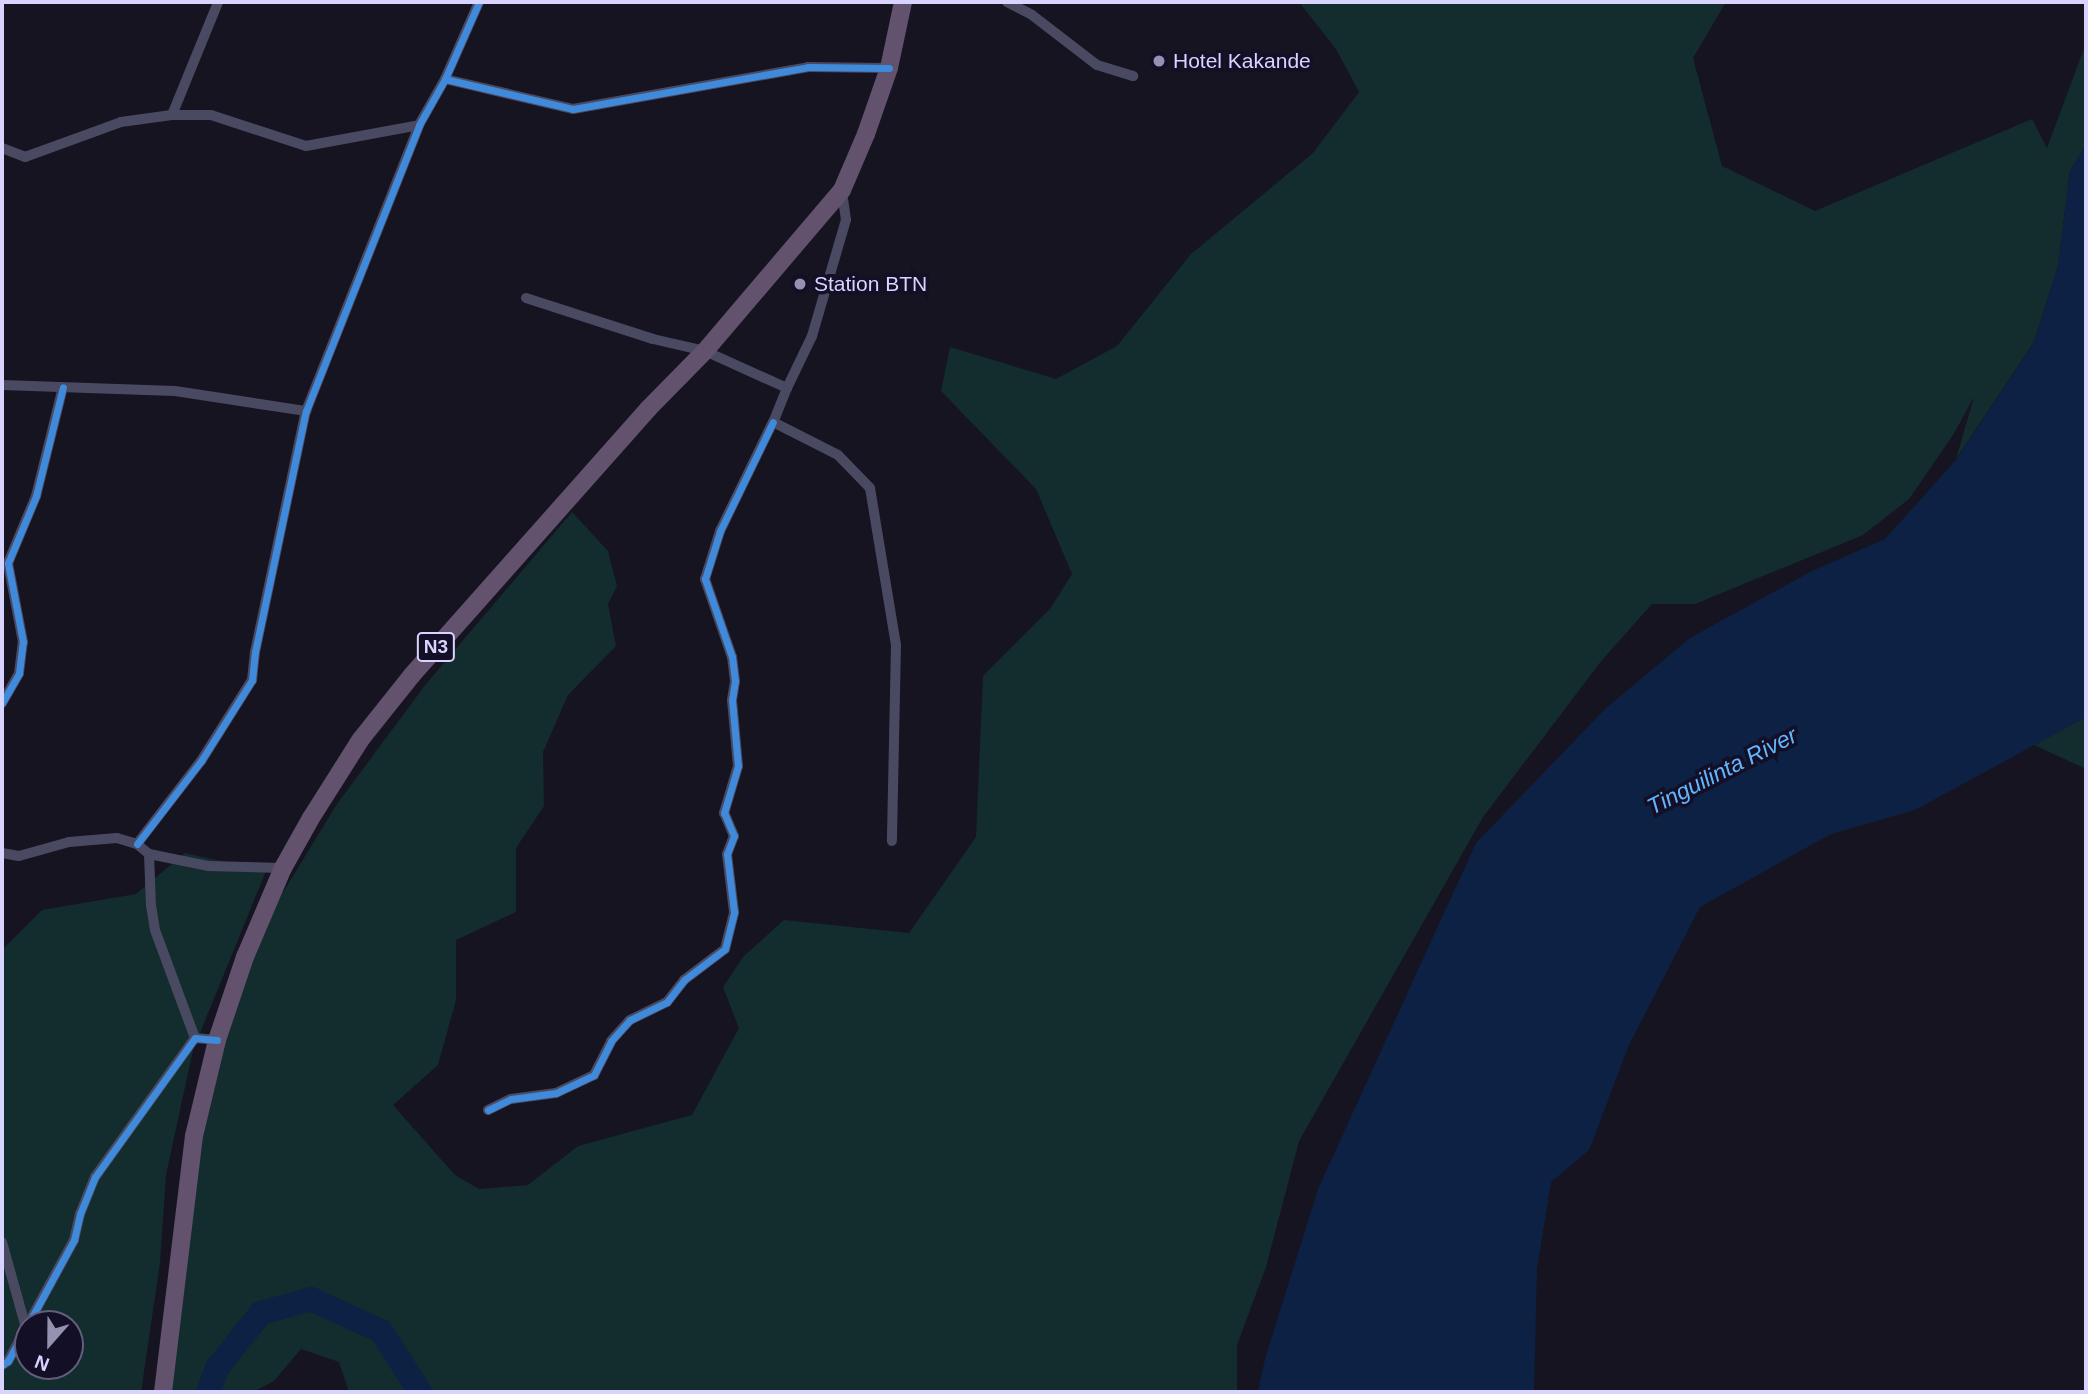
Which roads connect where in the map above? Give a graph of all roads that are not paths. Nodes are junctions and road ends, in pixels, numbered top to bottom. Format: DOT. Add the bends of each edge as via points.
graph roads {
  1 [pos="218,2"];
  2 [pos="479,2"];
  3 [pos="903,2"];
  4 [pos="1007,2"];
  5 [pos="889,68"];
  6 [pos="1133,76"];
  7 [pos="445,79"];
  8 [pos="172,115"];
  9 [pos="419,125"];
  10 [pos="2,148"];
  11 [pos="842,190"];
  12 [pos="526,298"];
  13 [pos="705,351"];
  14 [pos="2,385"];
  15 [pos="63,387"];
  16 [pos="787,388"];
  17 [pos="306,411"];
  18 [pos="773,422"];
  19 [pos="2,703"];
  20 [pos="892,841"];
  21 [pos="137,844"];
  22 [pos="2,853"];
  23 [pos="149,854"];
  24 [pos="283,868"];
  25 [pos="195,1038"];
  26 [pos="217,1040"];
  27 [pos="488,1110"];
  28 [pos="2,1242"];
  29 [pos="21,1310"];
  30 [pos="36,1310"];
  31 [pos="14,1346"];
  32 [pos="2,1365"];
  33 [pos="163,1392"];
  1 -- 8 [label="street"];
  2 -- 7 [label="street"];
  3 -- 5 [label="highway, N3"];
  4 -- 6 [label="street" via="1032,15 1097,65"];
  5 -- 7 [label="street" via="808,68 573,109"];
  5 -- 11 [label="highway, N3"];
  7 -- 9 [label="street"];
  8 -- 9 [label="street" via="211,115 306,146"];
  8 -- 10 [label="street" via="121,122 25,157"];
  9 -- 17 [label="street"];
  11 -- 13 [label="highway, N3"];
  11 -- 16 [label="street" via="846,220 812,336"];
  12 -- 13 [label="street" via="653,340"];
  13 -- 16 [label="street"];
  13 -- 24 [label="highway, N3" via="412,675 361,739"];
  14 -- 15 [label="street"];
  15 -- 17 [label="street" via="175,391"];
  15 -- 19 [label="street" via="36,496 8,563 23,642 19,673"];
  16 -- 18 [label="street"];
  17 -- 21 [label="street" via="252,680 201,761"];
  18 -- 20 [label="street" via="838,455 870,488 896,645"];
  18 -- 27 [label="street" via="720,531 705,579 732,657 735,681 737,766 724,813 734,836 727,854 734,912 725,949 684,980 667,1002 630,1020 611,1041 594,1075 556,1093 511,1099"];
  21 -- 22 [label="street" via="95,838 19,856"];
  21 -- 23 [label="street"];
  23 -- 24 [label="street" via="208,866"];
  23 -- 25 [label="street" via="155,930"];
  24 -- 26 [label="highway, N3" via="245,957"];
  25 -- 26 [label="street"];
  25 -- 30 [label="street" via="95,1177 75,1240"];
  26 -- 33 [label="highway, N3" via="194,1136"];
  28 -- 29 [label="street"];
  31 -- 32 [label="street"];
}
